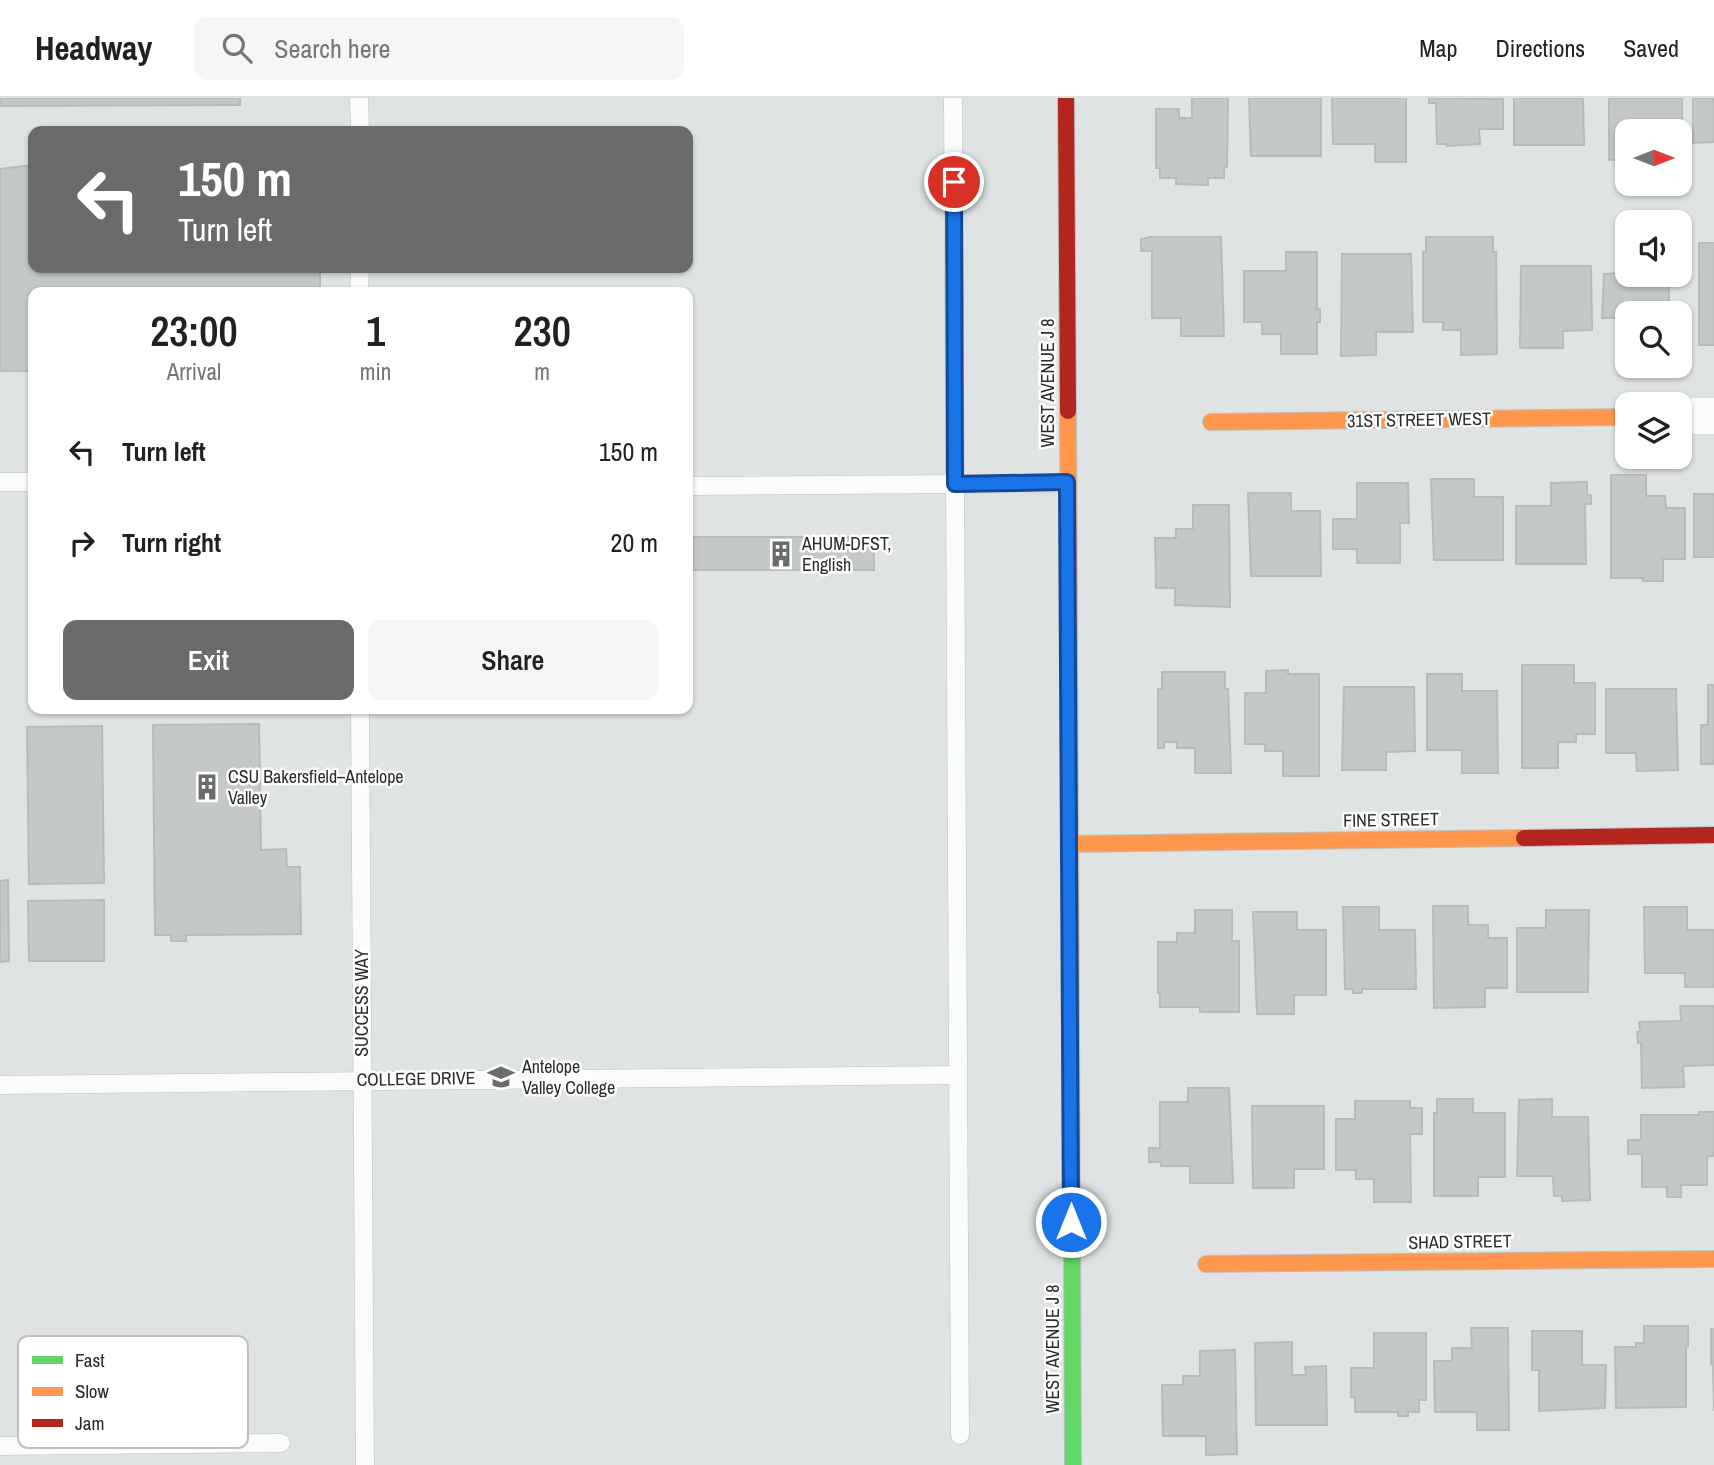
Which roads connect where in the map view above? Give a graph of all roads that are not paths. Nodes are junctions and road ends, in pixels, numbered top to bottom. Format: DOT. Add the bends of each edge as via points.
graph roads {
  1 [pos="359,98"];
  2 [pos="953,98"];
  3 [pos="1066,98"];
  4 [pos="360,126"];
  5 [pos="1692,416"];
  6 [pos="1714,416"];
  7 [pos="1615,417"];
  8 [pos="1211,422"];
  9 [pos="0,482"];
  10 [pos="28,482"];
  11 [pos="1067,482"];
  12 [pos="955,484"];
  13 [pos="693,486"];
  14 [pos="360,714"];
  15 [pos="1714,835"];
  16 [pos="1069,844"];
  17 [pos="957,1075"];
  18 [pos="362,1080"];
  19 [pos="0,1085"];
  20 [pos="1714,1259"];
  21 [pos="1206,1265"];
  22 [pos="960,1435"];
  23 [pos="248,1443"];
  24 [pos="281,1443"];
  25 [pos="0,1446"];
  26 [pos="18,1446"];
  27 [pos="365,1465"];
  28 [pos="1073,1465"];
  1 -- 4 [label="lane"];
  2 -- 12 [label="lane"];
  3 -- 11 [label="street, WEST AVENUE J 8"];
  5 -- 6 [label="street"];
  7 -- 8 [label="street, 31ST STREET WEST"];
  9 -- 10 [label="lane"];
  11 -- 12 [label="lane"];
  11 -- 16 [label="street, WEST AVENUE J 8"];
  12 -- 13 [label="lane"];
  12 -- 17 [label="lane"];
  14 -- 18 [label="lane, SUCCESS WAY"];
  15 -- 16 [label="street, FINE STREET"];
  16 -- 28 [label="street, WEST AVENUE J 8"];
  17 -- 18 [label="lane, COLLEGE DRIVE"];
  17 -- 22 [label="lane"];
  18 -- 19 [label="lane, COLLEGE DRIVE"];
  18 -- 27 [label="lane, SUCCESS WAY"];
  20 -- 21 [label="street, SHAD STREET"];
  23 -- 24 [label="lane"];
  25 -- 26 [label="lane"];
}
